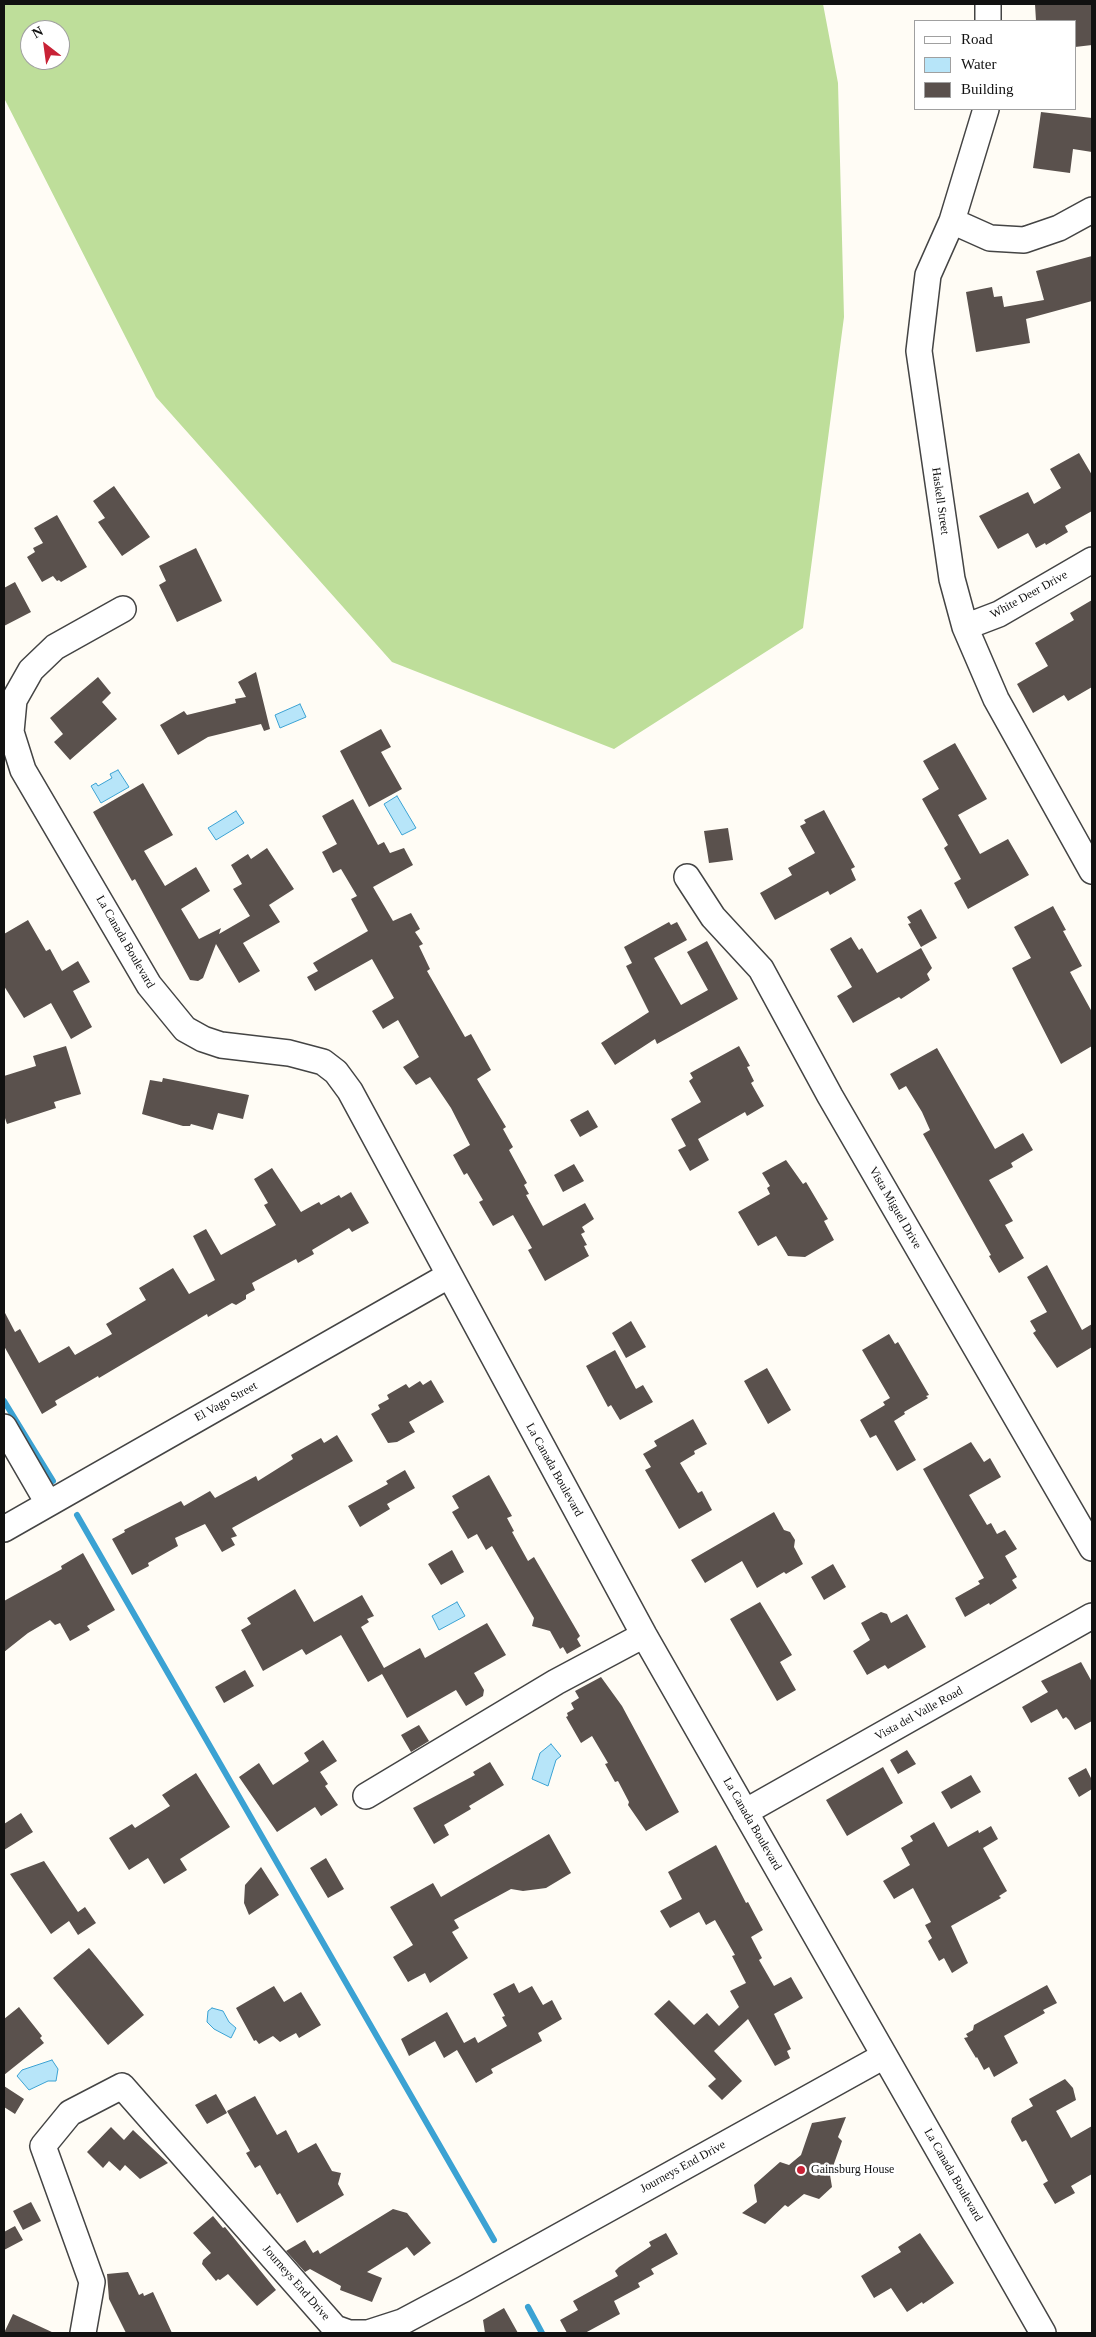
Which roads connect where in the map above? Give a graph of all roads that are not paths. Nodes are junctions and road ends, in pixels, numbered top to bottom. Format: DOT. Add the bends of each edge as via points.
graph roads {
  1 [pos="988,4"];
  2 [pos="988,20"];
  3 [pos="986,110"];
  4 [pos="1092,210"];
  5 [pos="952,221"];
  6 [pos="1092,560"];
  7 [pos="123,610"];
  8 [pos="965,627"];
  9 [pos="1092,871"];
  10 [pos="687,877"];
  11 [pos="448,1276"];
  12 [pos="4,1427"];
  13 [pos="48,1503"];
  14 [pos="4,1529"];
  15 [pos="1092,1548"];
  16 [pos="1092,1616"];
  17 [pos="644,1635"];
  18 [pos="366,1796"];
  19 [pos="745,1812"];
  20 [pos="884,2056"];
  21 [pos="83,2333"];
  22 [pos="1043,2333"];
  1 -- 2 [label="street"];
  3 -- 5 [label="street, Haskell Street"];
  4 -- 5 [label="street" via="1059,228 1024,240 990,238"];
  5 -- 8 [label="street, Haskell Street" via="928,275 918,351 952,579"];
  6 -- 8 [label="street, White Deer Drive" via="999,614"];
  7 -- 11 [label="street, La Canada Boulevard" via="55,647 31,670 14,700 11,732 24,770 149,985 185,1029 221,1044 289,1053 323,1062 336,1072 350,1091"];
  8 -- 9 [label="street, Haskell Street" via="996,699"];
  10 -- 15 [label="street, Vista Miguel Drive" via="713,917 761,969 835,1104"];
  11 -- 13 [label="street, El Vago Street"];
  11 -- 17 [label="street, La Canada Boulevard"];
  12 -- 13 [label="street"];
  13 -- 14 [label="street, El Vago Street"];
  16 -- 19 [label="street, Vista del Valle Road"];
  17 -- 18 [label="street" via="514,1706"];
  17 -- 19 [label="street, La Canada Boulevard"];
  19 -- 20 [label="street, La Canada Boulevard"];
  20 -- 21 [label="street, Journeys End Drive" via="464,2289 402,2322 368,2333 349,2333 335,2328 122,2086 70,2113 43,2146 92,2282"];
  20 -- 22 [label="street, La Canada Boulevard"];
}
